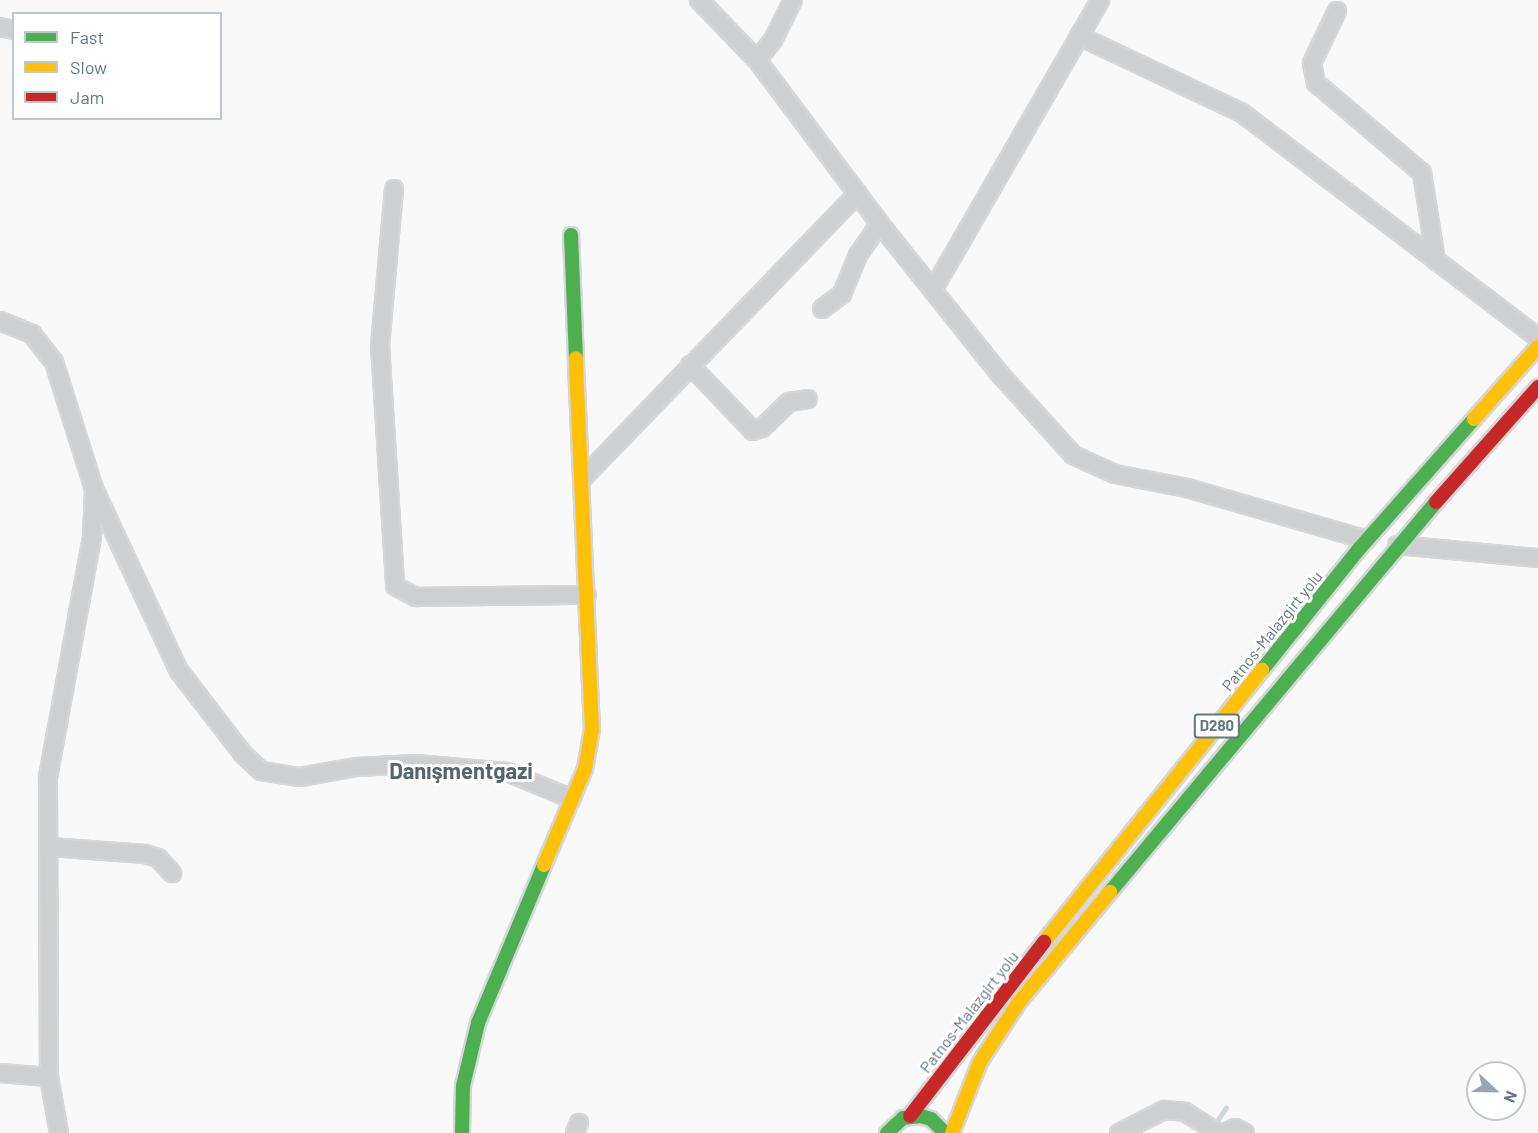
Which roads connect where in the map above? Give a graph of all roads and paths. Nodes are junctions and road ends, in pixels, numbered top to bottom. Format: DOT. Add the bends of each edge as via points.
graph roads {
  1 [pos="699,0"];
  2 [pos="793,0"];
  3 [pos="1100,0"];
  4 [pos="1337,11"];
  5 [pos="1079,36"];
  6 [pos="757,60"];
  7 [pos="394,189"];
  8 [pos="858,193"];
  9 [pos="880,224"];
  10 [pos="571,235"];
  11 [pos="1436,261"];
  12 [pos="934,288"];
  13 [pos="822,309"];
  14 [pos="0,321"];
  15 [pos="1538,338"];
  16 [pos="1538,347"];
  17 [pos="690,365"];
  18 [pos="1538,387"];
  19 [pos="808,399"];
  20 [pos="582,479"];
  21 [pos="94,489"];
  22 [pos="1367,540"];
  23 [pos="1397,545"];
  24 [pos="1538,558"];
  25 [pos="587,595"];
  26 [pos="572,799"];
  27 [pos="50,847"];
  28 [pos="172,873"];
  29 [pos="0,1073"];
  30 [pos="49,1077"];
  31 [pos="910,1116"];
  32 [pos="1217,1130"];
  33 [pos="887,1131"];
  34 [pos="59,1133"];
  35 [pos="462,1133"];
  36 [pos="945,1133"];
  37 [pos="952,1133"];
  38 [pos="1119,1133"];
  39 [pos="1245,1133"];
  1 -- 6 [label="street"];
  2 -- 6 [label="street" via="773,40"];
  3 -- 5 [label="street"];
  4 -- 11 [label="street" via="1311,72 1329,98 1422,172"];
  5 -- 11 [label="street" via="1242,112"];
  5 -- 12 [label="street"];
  6 -- 8 [label="street"];
  7 -- 25 [label="street" via="380,345 394,586 416,597"];
  8 -- 9 [label="street"];
  8 -- 17 [label="street"];
  9 -- 12 [label="street"];
  9 -- 13 [label="street" via="858,255 842,294"];
  10 -- 20 [label="main road"];
  11 -- 15 [label="street"];
  12 -- 22 [label="street" via="999,373 1084,463"];
  14 -- 21 [label="street" via="32,334 54,362"];
  16 -- 22 [label="main road, Patnos-Malazgirt yolu / D280"];
  17 -- 19 [label="street" via="753,431 762,428 789,402"];
  17 -- 20 [label="street"];
  18 -- 23 [label="main road, D280"];
  20 -- 25 [label="main road"];
  21 -- 26 [label="street" via="179,671 243,754 261,771 300,777 357,767 416,764 485,770 507,772"];
  21 -- 27 [label="street" via="92,537 48,777"];
  22 -- 31 [label="main road, Patnos-Malazgirt yolu / D280" via="995,1004"];
  23 -- 24 [label="street"];
  23 -- 37 [label="main road, D280" via="1018,1002 980,1062"];
  25 -- 26 [label="main road" via="592,730 585,770"];
  26 -- 35 [label="main road" via="478,1023 463,1086"];
  27 -- 28 [label="street" via="145,854 158,858"];
  27 -- 30 [label="street"];
  29 -- 30 [label="street"];
  30 -- 34 [label="street"];
  31 -- 33 [label="main road, D280"];
  31 -- 36 [label="main road" via="931,1119"];
  32 -- 38 [label="street" via="1185,1112 1164,1110"];
  32 -- 39 [label="street" via="1235,1128"];
}
